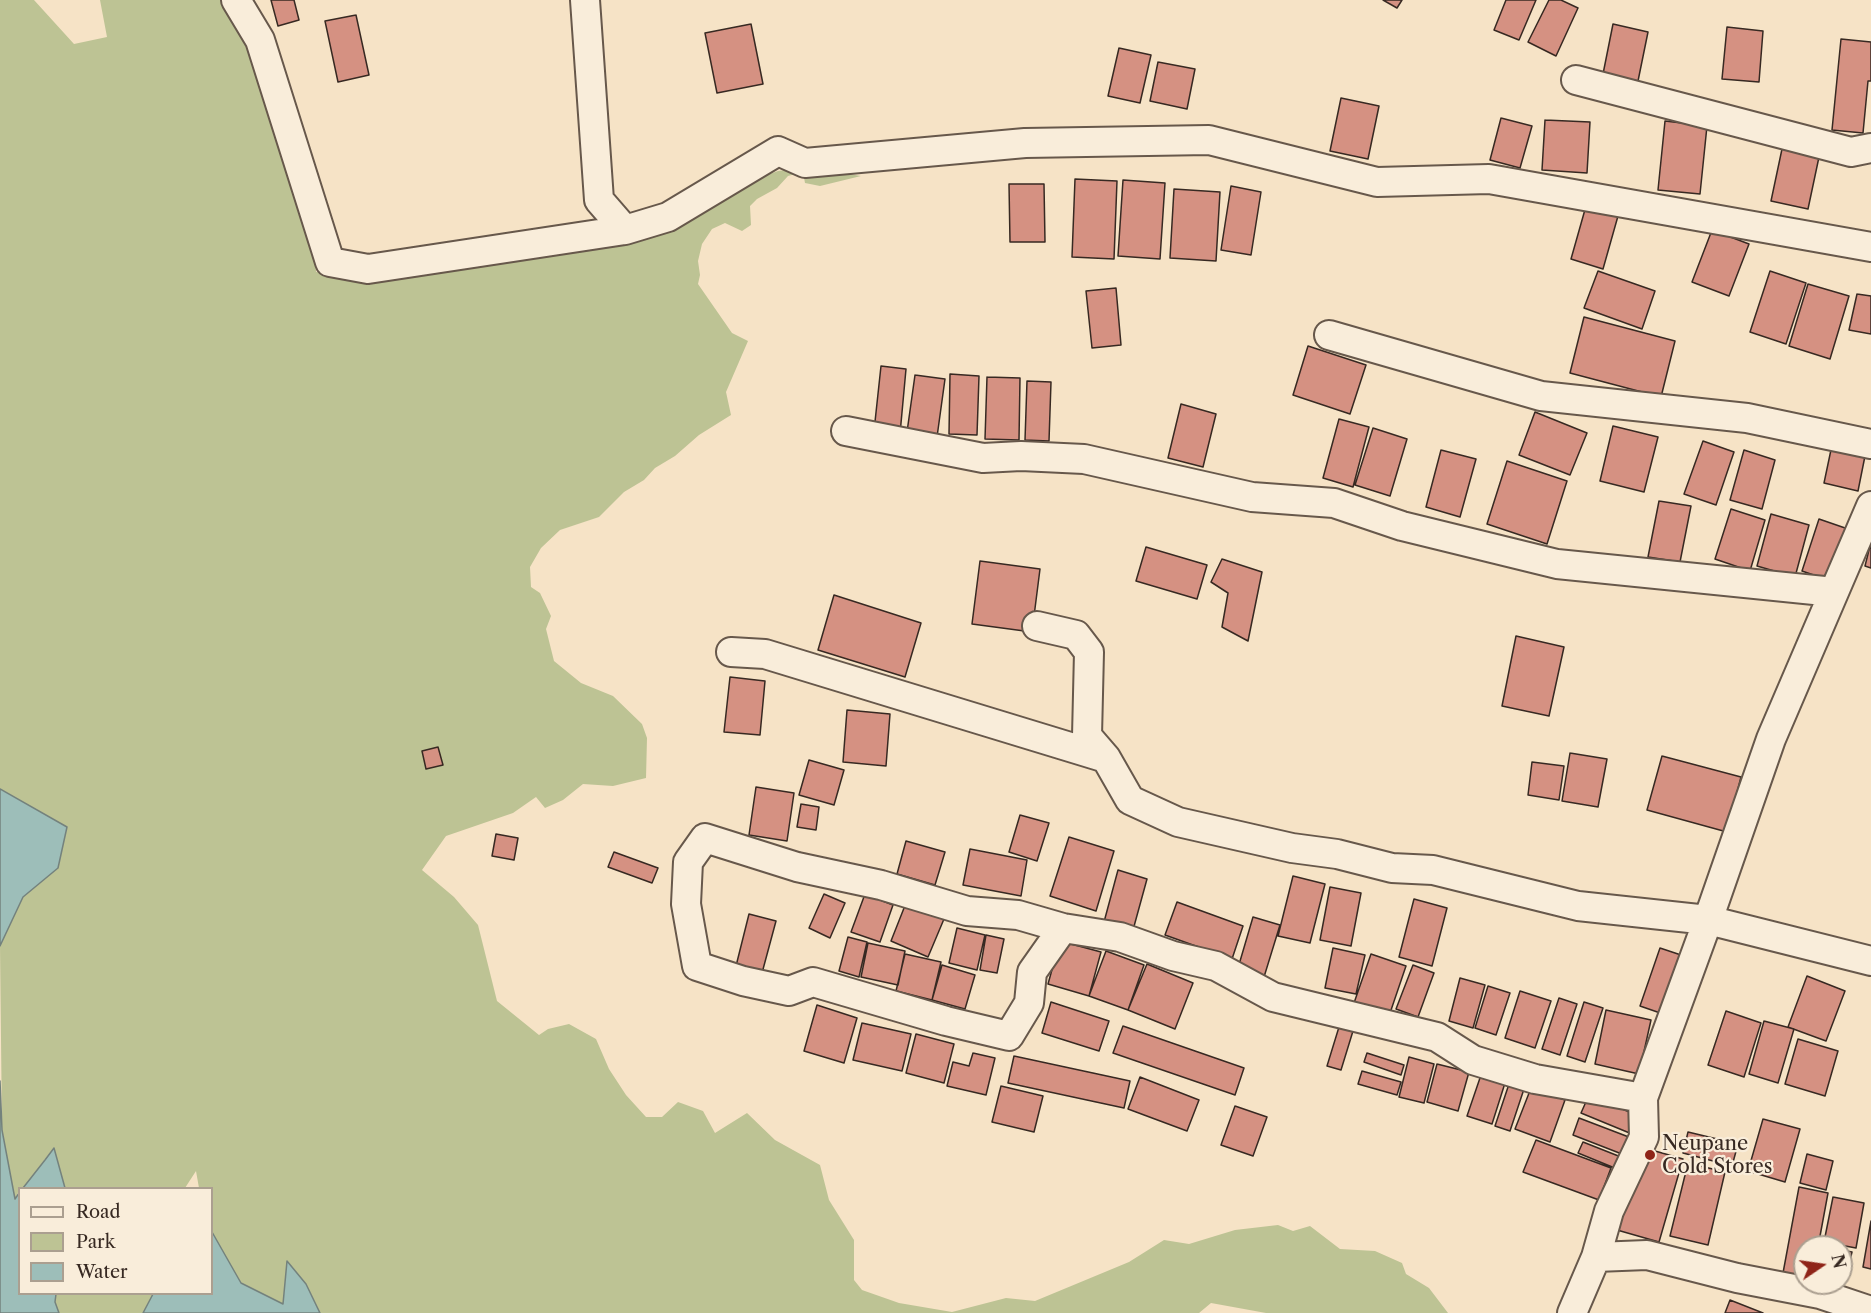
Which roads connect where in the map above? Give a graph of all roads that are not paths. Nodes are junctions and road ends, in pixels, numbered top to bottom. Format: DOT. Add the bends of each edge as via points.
graph roads {
  1 [pos="236,0"];
  2 [pos="585,0"];
  3 [pos="1576,80"];
  4 [pos="1871,148"];
  5 [pos="625,230"];
  6 [pos="1871,247"];
  7 [pos="1329,334"];
  8 [pos="846,431"];
  9 [pos="1871,444"];
  10 [pos="1871,506"];
  11 [pos="1834,592"];
  12 [pos="1037,626"];
  13 [pos="731,652"];
  14 [pos="1106,758"];
  15 [pos="1708,920"];
  16 [pos="1063,928"];
  17 [pos="1871,961"];
  18 [pos="1643,1098"];
  19 [pos="1596,1257"];
  20 [pos="1871,1311"];
  21 [pos="1572,1313"];
  1 -- 5 [label="street" via="260,40 330,262 368,269"];
  2 -- 5 [label="street" via="599,200"];
  3 -- 4 [label="street" via="1851,152"];
  5 -- 6 [label="street" via="668,217 778,151 805,163 1025,143 1209,140 1377,182 1489,179"];
  7 -- 9 [label="street" via="1541,396 1747,418"];
  8 -- 11 [label="street" via="983,458 1084,459 1252,497 1334,503 1402,526 1557,564"];
  10 -- 11 [label="street"];
  11 -- 15 [label="street" via="1772,739"];
  12 -- 14 [label="street" via="1076,635 1089,652 1087,736"];
  13 -- 14 [label="street" via="765,654"];
  14 -- 15 [label="street" via="1130,800 1178,822 1392,868 1433,870 1578,906"];
  15 -- 17 [label="street"];
  15 -- 18 [label="street"];
  16 -- 16 [label="street" via="1018,915 968,911 881,885 797,867 705,838 688,862 686,904 697,966 789,991 813,982 1009,1036 1029,1003 1032,972"];
  16 -- 18 [label="street" via="1120,937 1216,966 1273,997 1437,1037 1473,1060 1535,1079"];
  18 -- 19 [label="street" via="1644,1137 1609,1211"];
  19 -- 20 [label="street" via="1647,1255 1820,1294"];
  19 -- 21 [label="street"];
}
